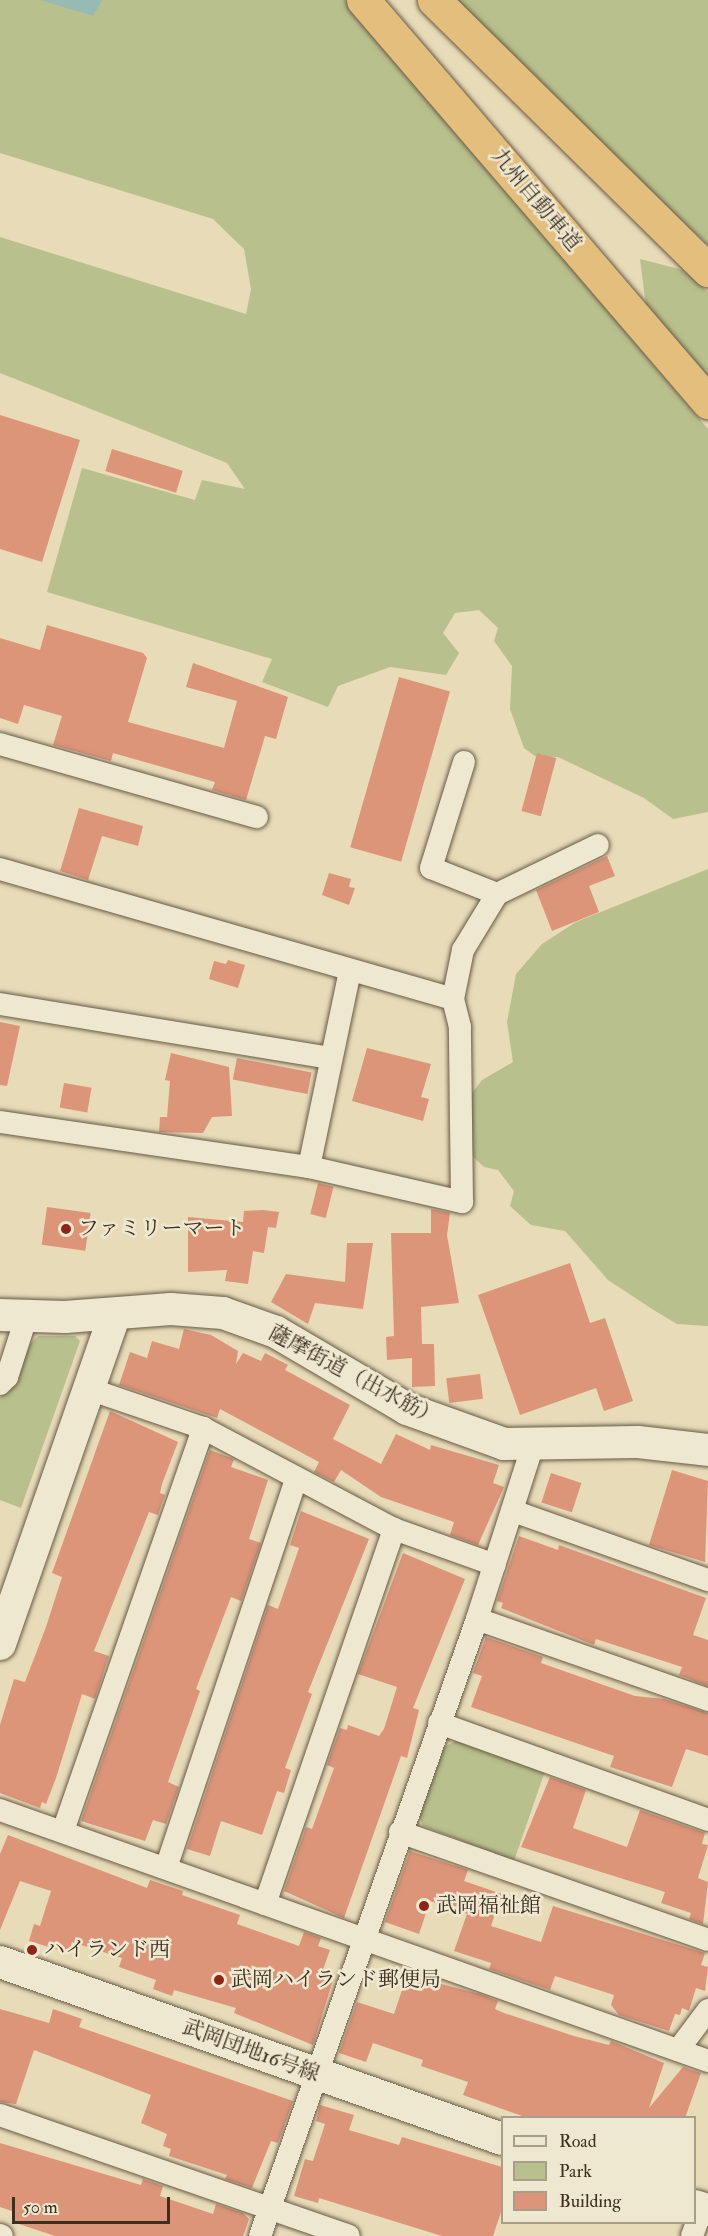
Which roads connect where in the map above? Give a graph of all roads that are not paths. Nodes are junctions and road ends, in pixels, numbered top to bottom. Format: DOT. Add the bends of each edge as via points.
graph roads {
  1 [pos="363,0"];
  2 [pos="434,0"];
  3 [pos="708,270"];
  4 [pos="708,402"];
  5 [pos="0,744"];
  6 [pos="464,762"];
  7 [pos="257,817"];
  8 [pos="598,845"];
  9 [pos="0,869"];
  10 [pos="497,894"];
  11 [pos="350,971"];
  12 [pos="453,999"];
  13 [pos="0,1004"];
  14 [pos="330,1058"];
  15 [pos="0,1122"];
  16 [pos="309,1167"];
  17 [pos="115,1314"];
  18 [pos="13,1317"];
  19 [pos="0,1384"];
  20 [pos="89,1389"];
  21 [pos="203,1428"];
  22 [pos="533,1445"];
  23 [pos="708,1450"];
  24 [pos="296,1480"];
  25 [pos="513,1511"];
  26 [pos="394,1529"];
  27 [pos="495,1565"];
  28 [pos="708,1580"];
  29 [pos="477,1619"];
  30 [pos="3,1625"];
  31 [pos="708,1700"];
  32 [pos="439,1723"];
  33 [pos="0,1810"];
  34 [pos="708,1820"];
  35 [pos="63,1831"];
  36 [pos="400,1832"];
  37 [pos="166,1868"];
  38 [pos="265,1904"];
  39 [pos="362,1939"];
  40 [pos="708,1940"];
  41 [pos="0,1962"];
  42 [pos="708,2010"];
  43 [pos="678,2050"];
  44 [pos="708,2061"];
  45 [pos="316,2074"];
  46 [pos="0,2115"];
  47 [pos="501,2139"];
  48 [pos="270,2208"];
  49 [pos="260,2236"];
  50 [pos="349,2236"];
  1 -- 4 [label="highway, 九州自動車道"];
  2 -- 3 [label="highway"];
  5 -- 7 [label="street"];
  6 -- 10 [label="street" via="431,868"];
  8 -- 10 [label="street"];
  9 -- 11 [label="street"];
  10 -- 12 [label="street" via="464,950"];
  11 -- 12 [label="street"];
  11 -- 14 [label="street"];
  12 -- 16 [label="street" via="460,1027 462,1202"];
  13 -- 14 [label="street"];
  14 -- 16 [label="street"];
  15 -- 16 [label="street"];
  17 -- 18 [label="street, 薩摩街道（出水筋）"];
  17 -- 20 [label="street"];
  17 -- 22 [label="street, 薩摩街道（出水筋）" via="202,1310 249,1320 436,1422 504,1444"];
  18 -- 19 [label="street" via="7,1377"];
  20 -- 21 [label="street"];
  20 -- 30 [label="street"];
  21 -- 24 [label="street"];
  21 -- 35 [label="street"];
  22 -- 23 [label="street, 薩摩街道（出水筋）" via="638,1442"];
  22 -- 25 [label="street"];
  24 -- 26 [label="street"];
  24 -- 37 [label="street"];
  25 -- 27 [label="street"];
  25 -- 28 [label="street"];
  26 -- 27 [label="street"];
  26 -- 38 [label="street"];
  27 -- 29 [label="street"];
  29 -- 31 [label="street"];
  29 -- 32 [label="street"];
  32 -- 34 [label="street"];
  32 -- 36 [label="street"];
  33 -- 35 [label="street"];
  35 -- 37 [label="street"];
  36 -- 39 [label="street"];
  36 -- 40 [label="street"];
  37 -- 38 [label="street"];
  38 -- 39 [label="street"];
  39 -- 43 [label="street"];
  39 -- 45 [label="street"];
  41 -- 45 [label="street, 武岡団地16号線"];
  42 -- 43 [label="street"];
  43 -- 44 [label="street"];
  45 -- 47 [label="street, 武岡団地16号線"];
  45 -- 48 [label="street"];
  46 -- 48 [label="street"];
  48 -- 49 [label="street"];
  48 -- 50 [label="street"];
}
